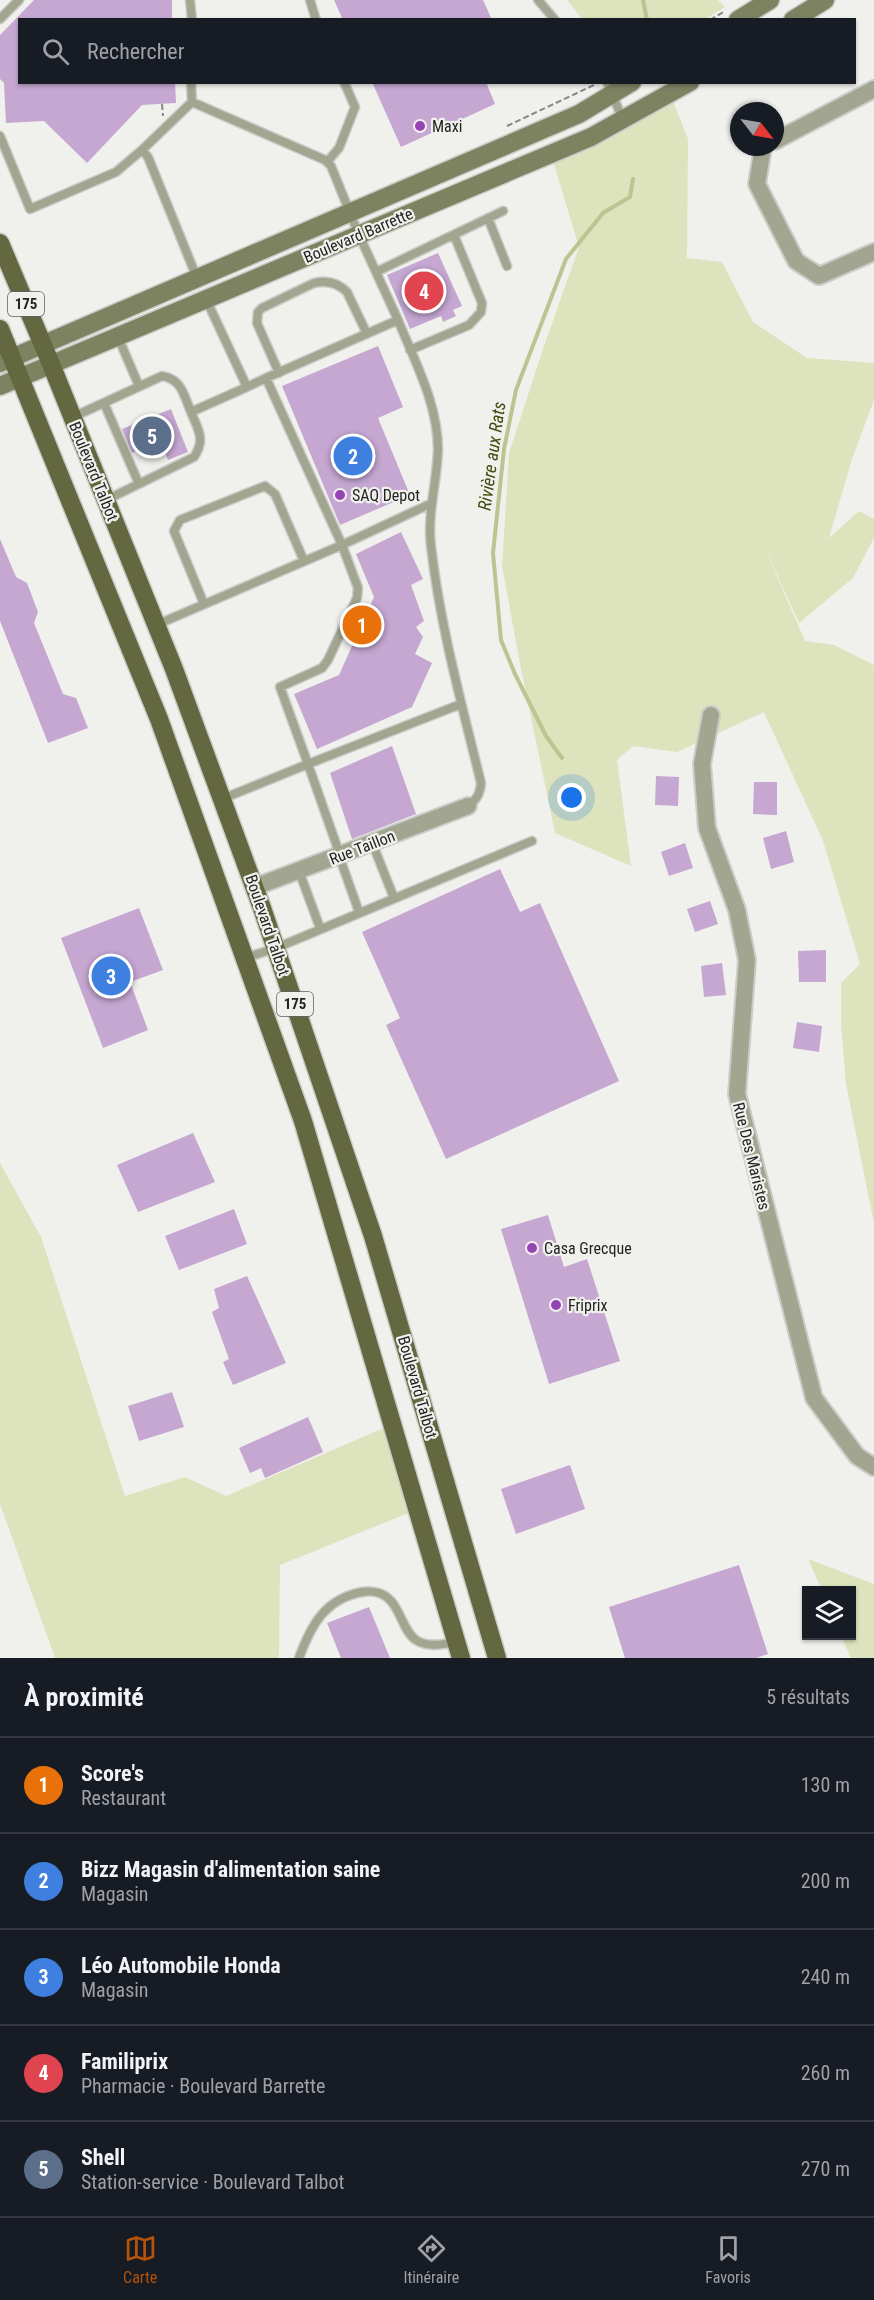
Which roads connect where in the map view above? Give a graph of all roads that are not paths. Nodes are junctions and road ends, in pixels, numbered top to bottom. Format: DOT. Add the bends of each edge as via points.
graph roads {
  1 [pos="19,0"];
  2 [pos="190,0"];
  3 [pos="310,0"];
  4 [pos="538,0"];
  5 [pos="770,0"];
  6 [pos="825,0"];
  7 [pos="192,18"];
  8 [pos="315,18"];
  9 [pos="553,18"];
  10 [pos="741,18"];
  11 [pos="796,18"];
  12 [pos="0,20"];
  13 [pos="191,84"];
  14 [pos="345,84"];
  15 [pos="625,84"];
  16 [pos="686,84"];
  17 [pos="610,88"];
  18 [pos="874,89"];
  19 [pos="192,102"];
  20 [pos="623,120"];
  21 [pos="0,136"];
  22 [pos="784,136"];
  23 [pos="142,150"];
  24 [pos="761,156"];
  25 [pos="327,162"];
  26 [pos="503,211"];
  27 [pos="350,213"];
  28 [pos="488,218"];
  29 [pos="454,234"];
  30 [pos="359,235"];
  31 [pos="0,243"];
  32 [pos="874,252"];
  33 [pos="507,266"];
  34 [pos="376,272"];
  35 [pos="198,279"];
  36 [pos="206,299"];
  37 [pos="398,320"];
  38 [pos="0,329"];
  39 [pos="367,334"];
  40 [pos="117,336"];
  41 [pos="43,345"];
  42 [pos="410,350"];
  43 [pos="6,360"];
  44 [pos="51,364"];
  45 [pos="279,373"];
  46 [pos="20,378"];
  47 [pos="266,378"];
  48 [pos="0,386"];
  49 [pos="139,386"];
  50 [pos="247,387"];
  51 [pos="104,403"];
  52 [pos="191,412"];
  53 [pos="73,417"];
  54 [pos="139,484"];
  55 [pos="106,500"];
  56 [pos="432,503"];
  57 [pos="342,545"];
  58 [pos="304,561"];
  59 [pos="204,604"];
  60 [pos="156,625"];
  61 [pos="461,704"];
  62 [pos="711,715"];
  63 [pos="308,764"];
  64 [pos="222,799"];
  65 [pos="468,806"];
  66 [pos="532,841"];
  67 [pos="375,850"];
  68 [pos="341,859"];
  69 [pos="302,879"];
  70 [pos="255,887"];
  71 [pos="394,898"];
  72 [pos="359,912"];
  73 [pos="320,928"];
  74 [pos="276,948"];
  75 [pos="245,958"];
  76 [pos="874,1467"];
  77 [pos="459,1650"];
  78 [pos="299,1658"];
  79 [pos="497,1658"];
  1 -- 12 [label="lane"];
  2 -- 7 [label="lane"];
  3 -- 8 [label="lane"];
  4 -- 9 [label="lane"];
  5 -- 10 [label="main road"];
  6 -- 11 [label="main road"];
  13 -- 19 [label="lane"];
  14 -- 25 [label="lane" via="355,106 339,148"];
  15 -- 17 [label="main road, Boulevard Barrette"];
  16 -- 20 [label="main road, Boulevard Barrette"];
  17 -- 20 [label="lane"];
  17 -- 27 [label="main road, Boulevard Barrette" via="579,114"];
  18 -- 22 [label="street"];
  19 -- 23 [label="lane"];
  19 -- 25 [label="lane"];
  20 -- 30 [label="main road, Boulevard Barrette"];
  21 -- 23 [label="lane" via="30,209 116,172"];
  23 -- 35 [label="lane"];
  24 -- 32 [label="street" via="756,184 796,261 819,276"];
  25 -- 27 [label="lane"];
  26 -- 28 [label="lane"];
  27 -- 30 [label="lane"];
  27 -- 35 [label="main road, Boulevard Barrette"];
  28 -- 29 [label="lane"];
  28 -- 33 [label="lane"];
  29 -- 34 [label="lane"];
  29 -- 42 [label="lane" via="482,303 481,312 469,326"];
  30 -- 34 [label="lane"];
  30 -- 36 [label="main road, Boulevard Barrette"];
  31 -- 41 [label="main road, Boulevard Talbot / 175"];
  34 -- 37 [label="lane"];
  35 -- 41 [label="main road, Boulevard Barrette"];
  36 -- 40 [label="main road, Boulevard Barrette"];
  36 -- 50 [label="lane"];
  37 -- 39 [label="lane"];
  37 -- 42 [label="lane"];
  38 -- 43 [label="main road, Boulevard Talbot / 175"];
  39 -- 45 [label="lane"];
  39 -- 45 [label="lane" via="343,288 334,283 314,283 258,312 257,323"];
  40 -- 44 [label="main road, Boulevard Barrette"];
  40 -- 49 [label="lane"];
  41 -- 43 [label="main road, Boulevard Barrette"];
  41 -- 44 [label="main road, Boulevard Talbot / 175"];
  42 -- 56 [label="lane" via="432,403 436,424 438,450"];
  43 -- 46 [label="main road, Boulevard Talbot / 175"];
  44 -- 46 [label="main road, Boulevard Barrette"];
  44 -- 53 [label="main road, Boulevard Talbot / 175"];
  45 -- 47 [label="lane"];
  46 -- 48 [label="main road, Boulevard Barrette"];
  46 -- 75 [label="main road, Boulevard Talbot / 175" via="159,719"];
  47 -- 50 [label="lane"];
  47 -- 57 [label="lane"];
  49 -- 51 [label="lane"];
  49 -- 52 [label="lane" via="162,376 172,378"];
  50 -- 52 [label="lane"];
  51 -- 53 [label="lane"];
  51 -- 54 [label="lane"];
  52 -- 54 [label="lane" via="201,439 194,457"];
  53 -- 55 [label="main road, Boulevard Talbot / 175"];
  54 -- 55 [label="lane"];
  55 -- 60 [label="main road, Boulevard Talbot / 175"];
  56 -- 57 [label="lane"];
  56 -- 61 [label="lane" via="431,546"];
  57 -- 58 [label="lane"];
  57 -- 63 [label="lane" via="358,588 357,598 322,668 280,687"];
  58 -- 59 [label="lane"];
  58 -- 59 [label="lane" via="275,494 265,486 180,520 174,531"];
  59 -- 60 [label="lane"];
  60 -- 64 [label="main road, Boulevard Talbot / 175"];
  61 -- 63 [label="lane"];
  61 -- 65 [label="lane" via="481,783 480,793"];
  62 -- 76 [label="street, Rue Des Maristes" via="702,764 708,828 737,910 747,960 737,1094 814,1398 857,1456"];
  63 -- 64 [label="lane"];
  63 -- 68 [label="lane"];
  64 -- 70 [label="main road, Boulevard Talbot / 175"];
  65 -- 68 [label="street, Rue Taillon"];
  66 -- 71 [label="lane"];
  67 -- 71 [label="lane"];
  68 -- 70 [label="street, Rue Taillon"];
  68 -- 72 [label="lane"];
  69 -- 73 [label="lane"];
  70 -- 74 [label="main road, Boulevard Talbot / 175"];
  71 -- 72 [label="lane"];
  72 -- 73 [label="lane"];
  73 -- 74 [label="lane"];
  74 -- 75 [label="lane"];
  74 -- 79 [label="main road, Boulevard Talbot / 175" via="373,1236"];
  75 -- 77 [label="main road, Boulevard Talbot / 175" via="303,1121"];
  77 -- 78 [label="lane" via="417,1641 390,1600 369,1591 350,1594 333,1603 318,1618"];
}
